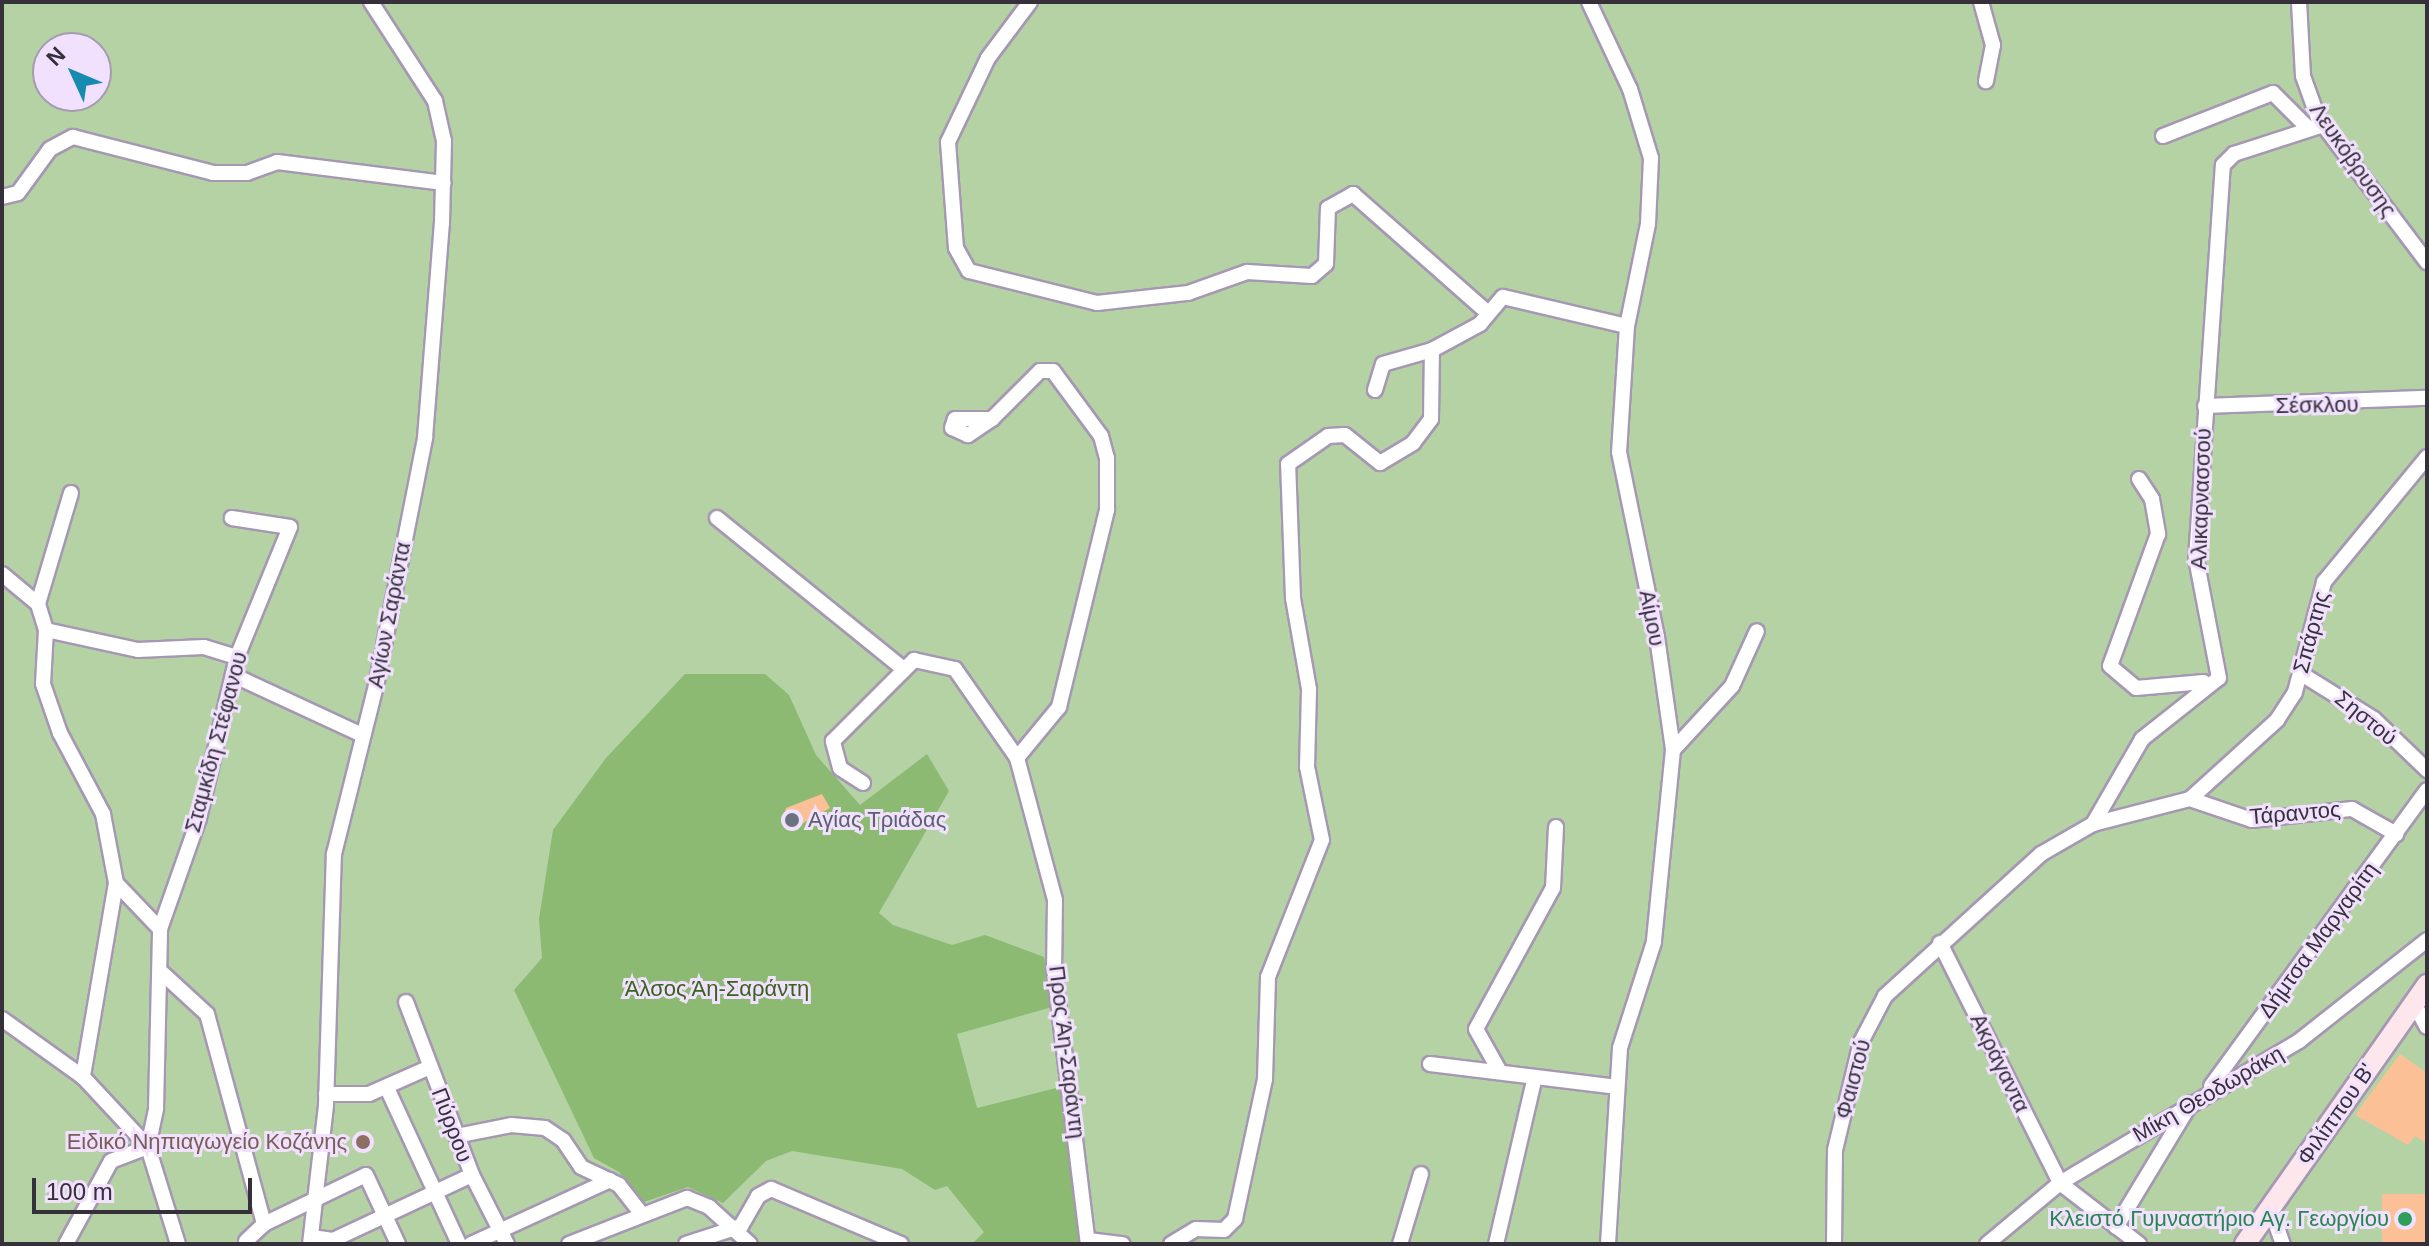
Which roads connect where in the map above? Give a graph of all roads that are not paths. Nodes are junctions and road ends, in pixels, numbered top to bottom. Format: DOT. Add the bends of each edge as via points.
graph roads {
  1 [pos="371,2"];
  2 [pos="1030,2"];
  3 [pos="1589,2"];
  4 [pos="1981,2"];
  5 [pos="2299,2"];
  6 [pos="1986,81"];
  7 [pos="2316,127"];
  8 [pos="2163,136"];
  9 [pos="444,183"];
  10 [pos="2,197"];
  11 [pos="2427,262"];
  12 [pos="1487,312"];
  13 [pos="1627,326"];
  14 [pos="1432,350"];
  15 [pos="1375,390"];
  16 [pos="2427,398"];
  17 [pos="2205,406"];
  18 [pos="992,419"];
  19 [pos="2427,457"];
  20 [pos="2139,479"];
  21 [pos="71,493"];
  22 [pos="232,518"];
  23 [pos="717,518"];
  24 [pos="2,574"];
  25 [pos="38,604"];
  26 [pos="46,630"];
  27 [pos="1757,631"];
  28 [pos="237,657"];
  29 [pos="901,667"];
  30 [pos="2218,673"];
  31 [pos="2300,673"];
  32 [pos="233,675"];
  33 [pos="362,735"];
  34 [pos="1673,750"];
  35 [pos="1017,758"];
  36 [pos="2427,770"];
  37 [pos="863,783"];
  38 [pos="2427,790"];
  39 [pos="2190,799"];
  40 [pos="2093,824"];
  41 [pos="1556,827"];
  42 [pos="2396,834"];
  43 [pos="116,883"];
  44 [pos="160,929"];
  45 [pos="2427,940"];
  46 [pos="1940,943"];
  47 [pos="160,971"];
  48 [pos="2427,985"];
  49 [pos="406,1002"];
  50 [pos="2420,1005"];
  51 [pos="5,1026"];
  52 [pos="2427,1027"];
  53 [pos="1430,1064"];
  54 [pos="430,1067"];
  55 [pos="1500,1072"];
  56 [pos="83,1077"];
  57 [pos="1535,1077"];
  58 [pos="1616,1087"];
  59 [pos="387,1088"];
  60 [pos="2208,1090"];
  61 [pos="326,1094"];
  62 [pos="2193,1099"];
  63 [pos="456,1136"];
  64 [pos="148,1147"];
  65 [pos="1421,1174"];
  66 [pos="472,1175"];
  67 [pos="610,1180"];
  68 [pos="2060,1183"];
  69 [pos="434,1192"];
  70 [pos="319,1195"];
  71 [pos="2270,1207"];
  72 [pos="640,1212"];
  73 [pos="384,1216"];
  74 [pos="264,1224"];
  75 [pos="2116,1227"];
  76 [pos="732,1230"];
  77 [pos="504,1238"];
  78 [pos="311,1240"];
  79 [pos="246,1241"];
  80 [pos="334,1242"];
  81 [pos="1088,1242"];
  82 [pos="66,1244"];
  83 [pos="178,1244"];
  84 [pos="398,1244"];
  85 [pos="459,1244"];
  86 [pos="471,1244"];
  87 [pos="569,1244"];
  88 [pos="686,1244"];
  89 [pos="750,1244"];
  90 [pos="901,1244"];
  91 [pos="1123,1244"];
  92 [pos="1171,1244"];
  93 [pos="1400,1244"];
  94 [pos="1496,1244"];
  95 [pos="1608,1244"];
  96 [pos="1834,1244"];
  97 [pos="1987,1244"];
  98 [pos="2139,1244"];
  99 [pos="2245,1244"];
  100 [pos="2283,1244"];
  1 -- 9 [label="street, Αγίων Σαράντα" via="435,101"];
  2 -- 12 [label="street" via="988,58 948,142 956,248 969,271 1097,303 1188,293 1247,272 1312,276 1326,264 1328,208 1353,194"];
  3 -- 13 [label="street, Αίμου" via="1630,89 1651,158 1648,224"];
  4 -- 6 [label="street" via="1993,45"];
  5 -- 7 [label="street, Λευκόβρυσης" via="2303,76"];
  7 -- 8 [label="street" via="2273,93"];
  7 -- 11 [label="street, Λευκόβρυσης"];
  7 -- 17 [label="street, Αλικαρνασσού" via="2234,154 2223,165"];
  9 -- 10 [label="street" via="277,162 247,173 213,173 73,137 50,149 18,193"];
  9 -- 33 [label="street, Αγίων Σαράντα" via="425,438"];
  12 -- 13 [label="street" via="1503,297 1519,297"];
  12 -- 14 [label="street" via="1465,334"];
  13 -- 34 [label="street, Αίμου" via="1620,471 1652,607"];
  14 -- 15 [label="street" via="1383,364"];
  14 -- 92 [label="street" via="1431,419 1413,443 1380,463 1345,435 1328,436 1294,456 1284,474 1293,598 1309,689 1307,767 1322,840 1268,977 1265,1079 1239,1207 1224,1230 1196,1229"];
  16 -- 17 [label="street, Σέσκλου"];
  17 -- 30 [label="street, Αλικαρνασσού" via="2196,559"];
  18 -- 35 [label="street" via="1040,371 1053,371 1101,436 1107,458 1107,510 1059,707"];
  19 -- 31 [label="street, Σπάρτης" via="2324,582"];
  20 -- 30 [label="street" via="2152,499 2158,534 2110,666 2124,682 2149,690 2197,686"];
  21 -- 25 [label="street"];
  22 -- 28 [label="street, Σταμκίδη Στέφανου" via="290,527"];
  23 -- 29 [label="street"];
  24 -- 25 [label="street"];
  25 -- 26 [label="street"];
  26 -- 28 [label="street" via="138,650 204,647"];
  26 -- 43 [label="street" via="43,684 49,709 103,814"];
  27 -- 34 [label="street" via="1732,686"];
  28 -- 32 [label="street, Σταμκίδη Στέφανου"];
  29 -- 35 [label="street, Προς Άη-Σαράντη" via="933,660 955,669"];
  29 -- 37 [label="street" via="833,741 840,768"];
  30 -- 40 [label="street" via="2217,680 2161,717 2142,739"];
  31 -- 36 [label="street, Σηστού" via="2374,719"];
  31 -- 39 [label="street, Σπάρτης" via="2277,720"];
  32 -- 33 [label="street"];
  32 -- 44 [label="street, Σταμκίδη Στέφανου" via="199,818"];
  33 -- 61 [label="street, Αγίων Σαράντα" via="334,854"];
  34 -- 58 [label="street, Αίμου" via="1654,942 1625,1025"];
  35 -- 81 [label="street, Προς Άη-Σαράντη" via="1055,900 1054,968"];
  38 -- 42 [label="street, Δήμτσα Μαργαρίτη"];
  39 -- 40 [label="street"];
  39 -- 42 [label="street, Τάραντος" via="2252,820 2352,809"];
  40 -- 46 [label="street, Φαιστού" via="2041,854"];
  41 -- 55 [label="street" via="1553,888 1476,1029"];
  42 -- 60 [label="street, Δήμτσα Μαργαρίτη"];
  43 -- 44 [label="street"];
  43 -- 56 [label="street"];
  44 -- 47 [label="street, Σταμκίδη Στέφανου"];
  45 -- 60 [label="street, Μίκη Θεοδωράκη" via="2299,1041"];
  46 -- 68 [label="street, Ακράγαντα"];
  46 -- 96 [label="street, Φαιστού" via="1885,996 1861,1042 1835,1150"];
  47 -- 64 [label="street, Σταμκίδη Στέφανου" via="156,1109"];
  47 -- 74 [label="street" via="207,1014"];
  48 -- 50 [label="main road, Φιλίππου Β'"];
  49 -- 54 [label="street, Πύρρου"];
  50 -- 52 [label="street"];
  50 -- 71 [label="main road, Φιλίππου Β'"];
  51 -- 56 [label="street"];
  53 -- 55 [label="street"];
  54 -- 59 [label="street"];
  54 -- 63 [label="street, Πύρρου"];
  55 -- 57 [label="street"];
  56 -- 64 [label="street"];
  57 -- 58 [label="street"];
  57 -- 94 [label="street"];
  58 -- 95 [label="street, Αίμου"];
  59 -- 61 [label="street"];
  59 -- 69 [label="street"];
  60 -- 62 [label="street, Μίκη Θεοδωράκη"];
  61 -- 70 [label="street, Αγίων Σαράντα"];
  62 -- 68 [label="street, Μίκη Θεοδωράκη"];
  62 -- 75 [label="street"];
  63 -- 66 [label="street, Πύρρου"];
  63 -- 67 [label="street" via="511,1125 545,1128 581,1167"];
  64 -- 82 [label="street" via="111,1161"];
  64 -- 83 [label="street, Σταμκίδη Στέφανου"];
  65 -- 93 [label="street"];
  66 -- 69 [label="street"];
  66 -- 77 [label="street, Πύρρου"];
  67 -- 72 [label="street"];
  67 -- 77 [label="street"];
  68 -- 75 [label="street"];
  68 -- 97 [label="street, Μίκη Θεοδωράκη"];
  69 -- 73 [label="street"];
  69 -- 85 [label="street"];
  70 -- 73 [label="street" via="366,1175"];
  70 -- 74 [label="street"];
  70 -- 78 [label="street, Αγίων Σαράντα"];
  71 -- 99 [label="main road, Φιλίππου Β'"];
  71 -- 100 [label="street"];
  72 -- 76 [label="street" via="687,1198 709,1207"];
  72 -- 87 [label="street"];
  73 -- 80 [label="street"];
  73 -- 84 [label="street"];
  74 -- 79 [label="street" via="261,1233"];
  75 -- 98 [label="street"];
  76 -- 88 [label="street"];
  76 -- 89 [label="street"];
  76 -- 90 [label="street" via="771,1189"];
  77 -- 86 [label="street"];
  78 -- 80 [label="street"];
  81 -- 91 [label="street"];
}
